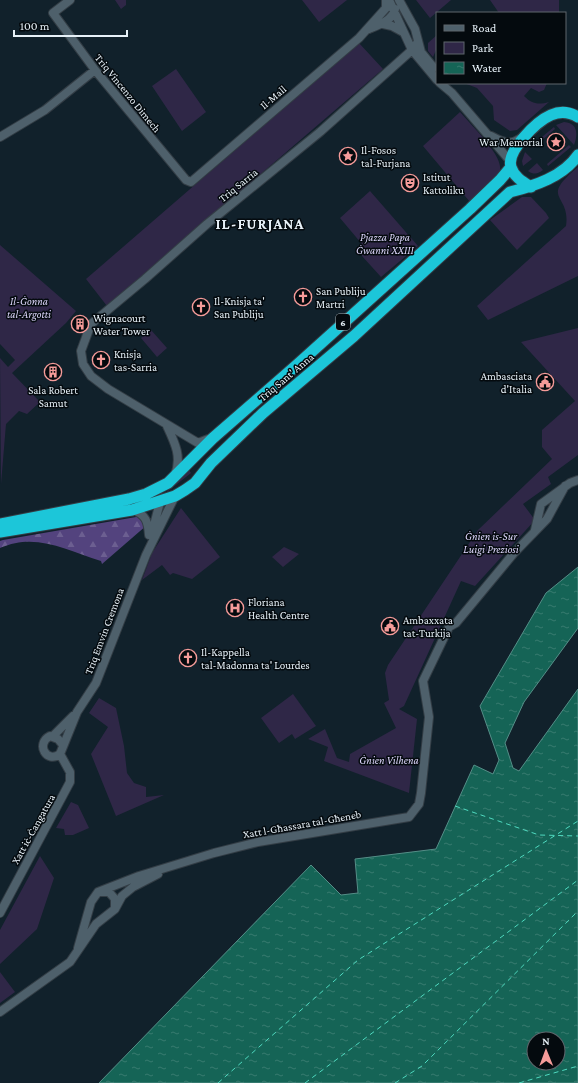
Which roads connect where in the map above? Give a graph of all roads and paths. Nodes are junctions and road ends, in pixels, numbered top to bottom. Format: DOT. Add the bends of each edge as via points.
graph roads {
  1 [pos="70,0"];
  2 [pos="387,0"];
  3 [pos="395,0"];
  4 [pos="399,0"];
  5 [pos="394,12"];
  6 [pos="383,24"];
  7 [pos="368,29"];
  8 [pos="403,32"];
  9 [pos="418,42"];
  10 [pos="412,50"];
  11 [pos="397,63"];
  12 [pos="95,70"];
  13 [pos="436,71"];
  14 [pos="436,79"];
  15 [pos="446,85"];
  16 [pos="578,117"];
  17 [pos="487,134"];
  18 [pos="525,136"];
  19 [pos="0,137"];
  20 [pos="578,156"];
  21 [pos="511,164"];
  22 [pos="191,182"];
  23 [pos="531,187"];
  24 [pos="167,426"];
  25 [pos="213,438"];
  26 [pos="171,480"];
  27 [pos="578,480"];
  28 [pos="565,486"];
  29 [pos="175,496"];
  30 [pos="160,502"];
  31 [pos="132,510"];
  32 [pos="0,520"];
  33 [pos="28,522"];
  34 [pos="0,524"];
  35 [pos="535,530"];
  36 [pos="0,532"];
  37 [pos="0,538"];
  38 [pos="150,540"];
  39 [pos="146,555"];
  40 [pos="77,712"];
  41 [pos="53,736"];
  42 [pos="63,745"];
  43 [pos="60,754"];
  44 [pos="175,866"];
  45 [pos="98,892"];
  46 [pos="116,909"];
  47 [pos="0,913"];
  48 [pos="78,948"];
  49 [pos="0,1012"];
  1 -- 12 [label="street, Triq Vincenzo Dimech" via="53,13"];
  2 -- 5 [label="street"];
  2 -- 7 [label="street" via="386,8"];
  3 -- 5 [label="street"];
  4 -- 9 [label="street" via="412,23"];
  5 -- 6 [label="street"];
  5 -- 8 [label="street"];
  6 -- 7 [label="street"];
  6 -- 8 [label="street"];
  7 -- 22 [label="street, Il-Mall"];
  8 -- 10 [label="street"];
  8 -- 11 [label="street, Triq Sarria" via="405,48"];
  9 -- 10 [label="street, Triq Sarria"];
  9 -- 13 [label="street" via="421,52"];
  10 -- 11 [label="street, Triq Sarria"];
  10 -- 14 [label="street"];
  11 -- 24 [label="street, Triq Sarria" via="320,132 207,224 91,324 81,351 83,364 91,376"];
  12 -- 19 [label="street" via="45,110"];
  12 -- 22 [label="street, Triq Vincenzo Dimech" via="186,180"];
  15 -- 17 [label="street"];
  16 -- 18 [label="highway, 6" via="567,112 551,115"];
  17 -- 18 [label="street" via="502,142 514,143"];
  17 -- 21 [label="street"];
  18 -- 21 [label="highway, 6" via="514,152"];
  20 -- 23 [label="highway, 6" via="557,174"];
  21 -- 23 [label="highway" via="514,174"];
  21 -- 25 [label="highway, Triq Sant' Anna / 6" via="500,180 464,214"];
  23 -- 29 [label="highway, Triq Sant' Anna / 6" via="510,192 354,336 263,413 194,483"];
  24 -- 25 [label="street" via="198,443"];
  24 -- 26 [label="street" via="177,447 178,467"];
  25 -- 26 [label="highway, Triq Sant' Anna / 6"];
  26 -- 30 [label="highway"];
  26 -- 33 [label="highway, Triq Sant' Anna / 6" via="146,494 129,499"];
  27 -- 28 [label="street"];
  28 -- 35 [label="street, Xatt l-Għassara tal-Għeneb" via="547,519"];
  28 -- 35 [label="street" via="541,504"];
  29 -- 30 [label="highway, Triq Sant' Anna / 6"];
  29 -- 39 [label="street, Triq Emvin Cremona"];
  30 -- 31 [label="highway, Triq Sant' Anna / 6"];
  30 -- 38 [label="street, Triq Emvin Cremona"];
  31 -- 33 [label="highway, Triq Sant' Anna / 6"];
  31 -- 38 [label="street, Triq Emvin Cremona" via="139,512 148,522"];
  32 -- 33 [label="highway"];
  33 -- 34 [label="highway, 6"];
  33 -- 36 [label="highway, 6"];
  33 -- 37 [label="highway, 6"];
  35 -- 44 [label="street, Xatt l-Għassara tal-Għeneb" via="456,623 449,627 423,681 429,717 419,804 409,817 258,842"];
  38 -- 39 [label="street, Triq Emvin Cremona"];
  39 -- 40 [label="street, Triq Emvin Cremona" via="96,684"];
  40 -- 41 [label="street, Triq Emvin Cremona"];
  40 -- 42 [label="street, Triq Emvin Cremona"];
  41 -- 42 [label="street"];
  41 -- 43 [label="street" via="44,741 43,750 51,757"];
  42 -- 43 [label="street"];
  43 -- 47 [label="street, Xatt iċ-Ċangatura" via="71,776 68,789"];
  44 -- 45 [label="street, Xatt l-Għassara tal-Għeneb" via="139,876"];
  44 -- 46 [label="street, Xatt l-Għassara tal-Għeneb" via="133,887 122,896"];
  45 -- 46 [label="street" via="109,892 115,899"];
  45 -- 48 [label="street, Xatt l-Għassara tal-Għeneb" via="91,902"];
  46 -- 48 [label="street, Xatt l-Għassara tal-Għeneb" via="96,924"];
  48 -- 49 [label="street, Xatt l-Għassara tal-Għeneb" via="70,962"];
}
